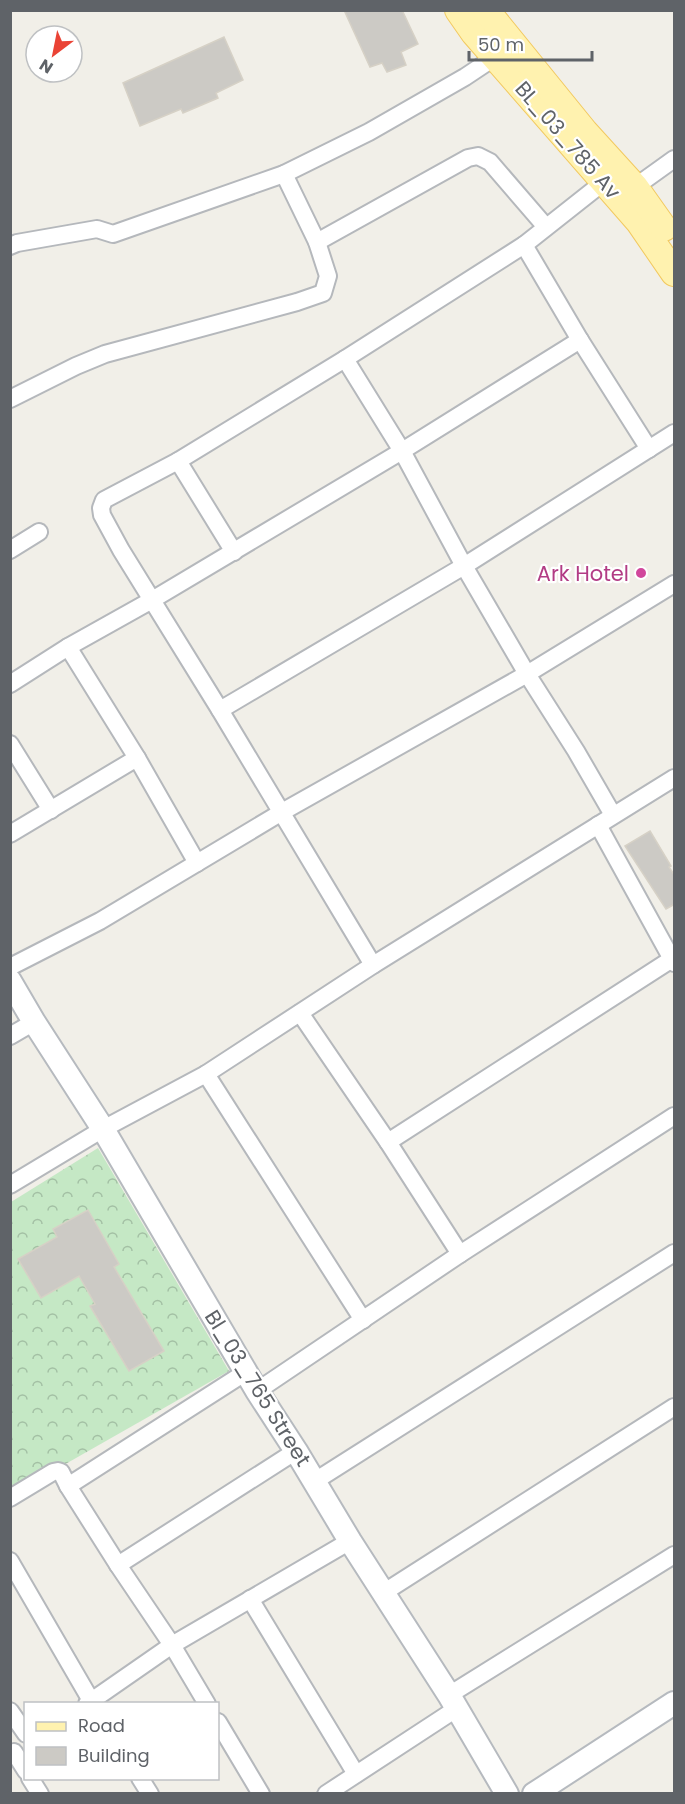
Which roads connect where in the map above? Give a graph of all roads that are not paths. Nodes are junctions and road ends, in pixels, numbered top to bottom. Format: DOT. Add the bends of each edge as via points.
graph roads {
  1 [pos="458,10"];
  2 [pos="486,10"];
  3 [pos="495,57"];
  4 [pos="675,159"];
  5 [pos="284,174"];
  6 [pos="605,181"];
  7 [pos="635,187"];
  8 [pos="546,227"];
  9 [pos="317,242"];
  10 [pos="675,243"];
  11 [pos="524,245"];
  12 [pos="10,246"];
  13 [pos="675,273"];
  14 [pos="580,340"];
  15 [pos="345,359"];
  16 [pos="10,399"];
  17 [pos="675,433"];
  18 [pos="649,449"];
  19 [pos="402,451"];
  20 [pos="178,461"];
  21 [pos="39,532"];
  22 [pos="10,550"];
  23 [pos="234,552"];
  24 [pos="464,566"];
  25 [pos="675,584"];
  26 [pos="152,600"];
  27 [pos="68,647"];
  28 [pos="527,674"];
  29 [pos="10,684"];
  30 [pos="220,710"];
  31 [pos="10,744"];
  32 [pos="137,758"];
  33 [pos="675,778"];
  34 [pos="51,810"];
  35 [pos="282,812"];
  36 [pos="613,815"];
  37 [pos="598,825"];
  38 [pos="10,834"];
  39 [pos="197,863"];
  40 [pos="673,961"];
  41 [pos="373,964"];
  42 [pos="10,967"];
  43 [pos="10,981"];
  44 [pos="300,1013"];
  45 [pos="34,1022"];
  46 [pos="10,1036"];
  47 [pos="206,1074"];
  48 [pos="675,1116"];
  49 [pos="103,1129"];
  50 [pos="388,1142"];
  51 [pos="10,1185"];
  52 [pos="675,1253"];
  53 [pos="460,1254"];
  54 [pos="363,1320"];
  55 [pos="252,1381"];
  56 [pos="675,1407"];
  57 [pos="296,1451"];
  58 [pos="315,1481"];
  59 [pos="68,1486"];
  60 [pos="10,1498"];
  61 [pos="350,1541"];
  62 [pos="675,1555"];
  63 [pos="10,1561"];
  64 [pos="118,1565"];
  65 [pos="383,1593"];
  66 [pos="250,1599"];
  67 [pos="172,1645"];
  68 [pos="89,1702"];
  69 [pos="91,1702"];
  70 [pos="206,1702"];
  71 [pos="453,1702"];
  72 [pos="675,1703"];
  73 [pos="10,1711"];
  74 [pos="219,1724"];
  75 [pos="24,1731"];
  76 [pos="16,1750"];
  77 [pos="24,1767"];
  78 [pos="356,1774"];
  79 [pos="31,1780"];
  80 [pos="141,1780"];
  81 [pos="40,1794"];
  82 [pos="150,1794"];
  83 [pos="261,1794"];
  84 [pos="326,1794"];
  85 [pos="507,1794"];
  86 [pos="534,1794"];
  1 -- 3 [label="main road, BL_03_785 Av"];
  2 -- 7 [label="main road, BL_03_785 Av"];
  3 -- 5 [label="street" via="369,132"];
  3 -- 6 [label="main road, BL_03_785 Av"];
  4 -- 7 [label="street"];
  5 -- 9 [label="street"];
  5 -- 12 [label="street" via="113,234 97,229"];
  6 -- 8 [label="street"];
  6 -- 13 [label="main road, BL_03_785 Av"];
  7 -- 10 [label="main road, BL_03_785 Av"];
  8 -- 9 [label="street" via="490,162 478,156"];
  8 -- 11 [label="street"];
  9 -- 16 [label="street" via="328,276 323,293 105,354"];
  11 -- 14 [label="street"];
  11 -- 15 [label="street"];
  14 -- 18 [label="street"];
  14 -- 19 [label="street"];
  15 -- 19 [label="street"];
  15 -- 20 [label="street"];
  17 -- 18 [label="street"];
  18 -- 24 [label="street"];
  19 -- 23 [label="street"];
  19 -- 24 [label="street"];
  20 -- 23 [label="street"];
  20 -- 26 [label="street" via="104,500 101,508"];
  21 -- 22 [label="street"];
  23 -- 26 [label="street"];
  24 -- 28 [label="street"];
  24 -- 30 [label="street"];
  25 -- 28 [label="street"];
  26 -- 27 [label="street"];
  26 -- 30 [label="street"];
  27 -- 29 [label="street"];
  27 -- 32 [label="street"];
  28 -- 35 [label="street"];
  28 -- 36 [label="street"];
  30 -- 35 [label="street"];
  31 -- 34 [label="street"];
  32 -- 34 [label="street"];
  32 -- 39 [label="street"];
  33 -- 36 [label="street"];
  34 -- 38 [label="street"];
  35 -- 39 [label="street"];
  35 -- 41 [label="street"];
  36 -- 37 [label="street"];
  37 -- 40 [label="street"];
  37 -- 41 [label="street"];
  39 -- 42 [label="street" via="100,921"];
  40 -- 50 [label="street"];
  41 -- 44 [label="street"];
  43 -- 45 [label="street, Bl_03_765 Street"];
  44 -- 47 [label="street"];
  44 -- 50 [label="street"];
  45 -- 46 [label="street"];
  45 -- 49 [label="street, Bl_03_765 Street"];
  47 -- 49 [label="street"];
  47 -- 54 [label="street"];
  48 -- 53 [label="street"];
  49 -- 51 [label="street"];
  49 -- 55 [label="street, Bl_03_765 Street"];
  50 -- 53 [label="street"];
  52 -- 58 [label="street"];
  53 -- 54 [label="street"];
  54 -- 55 [label="street"];
  55 -- 57 [label="street, Bl_03_765 Street"];
  55 -- 59 [label="street"];
  56 -- 65 [label="street"];
  57 -- 58 [label="street, Bl_03_765 Street"];
  57 -- 64 [label="street"];
  58 -- 61 [label="street, Bl_03_765 Street"];
  59 -- 60 [label="street" via="58,1471"];
  59 -- 64 [label="street"];
  61 -- 65 [label="street, Bl_03_765 Street"];
  61 -- 66 [label="street"];
  62 -- 71 [label="street"];
  63 -- 68 [label="street"];
  64 -- 67 [label="street"];
  65 -- 71 [label="street, Bl_03_765 Street"];
  66 -- 67 [label="street"];
  66 -- 78 [label="street"];
  67 -- 69 [label="street"];
  67 -- 70 [label="street"];
  71 -- 78 [label="street"];
  71 -- 85 [label="street, Bl_03_765 Street"];
  72 -- 86 [label="street"];
  73 -- 75 [label="street"];
  74 -- 83 [label="street"];
  76 -- 77 [label="street"];
  78 -- 84 [label="street"];
  79 -- 81 [label="street"];
  80 -- 82 [label="street"];
}
